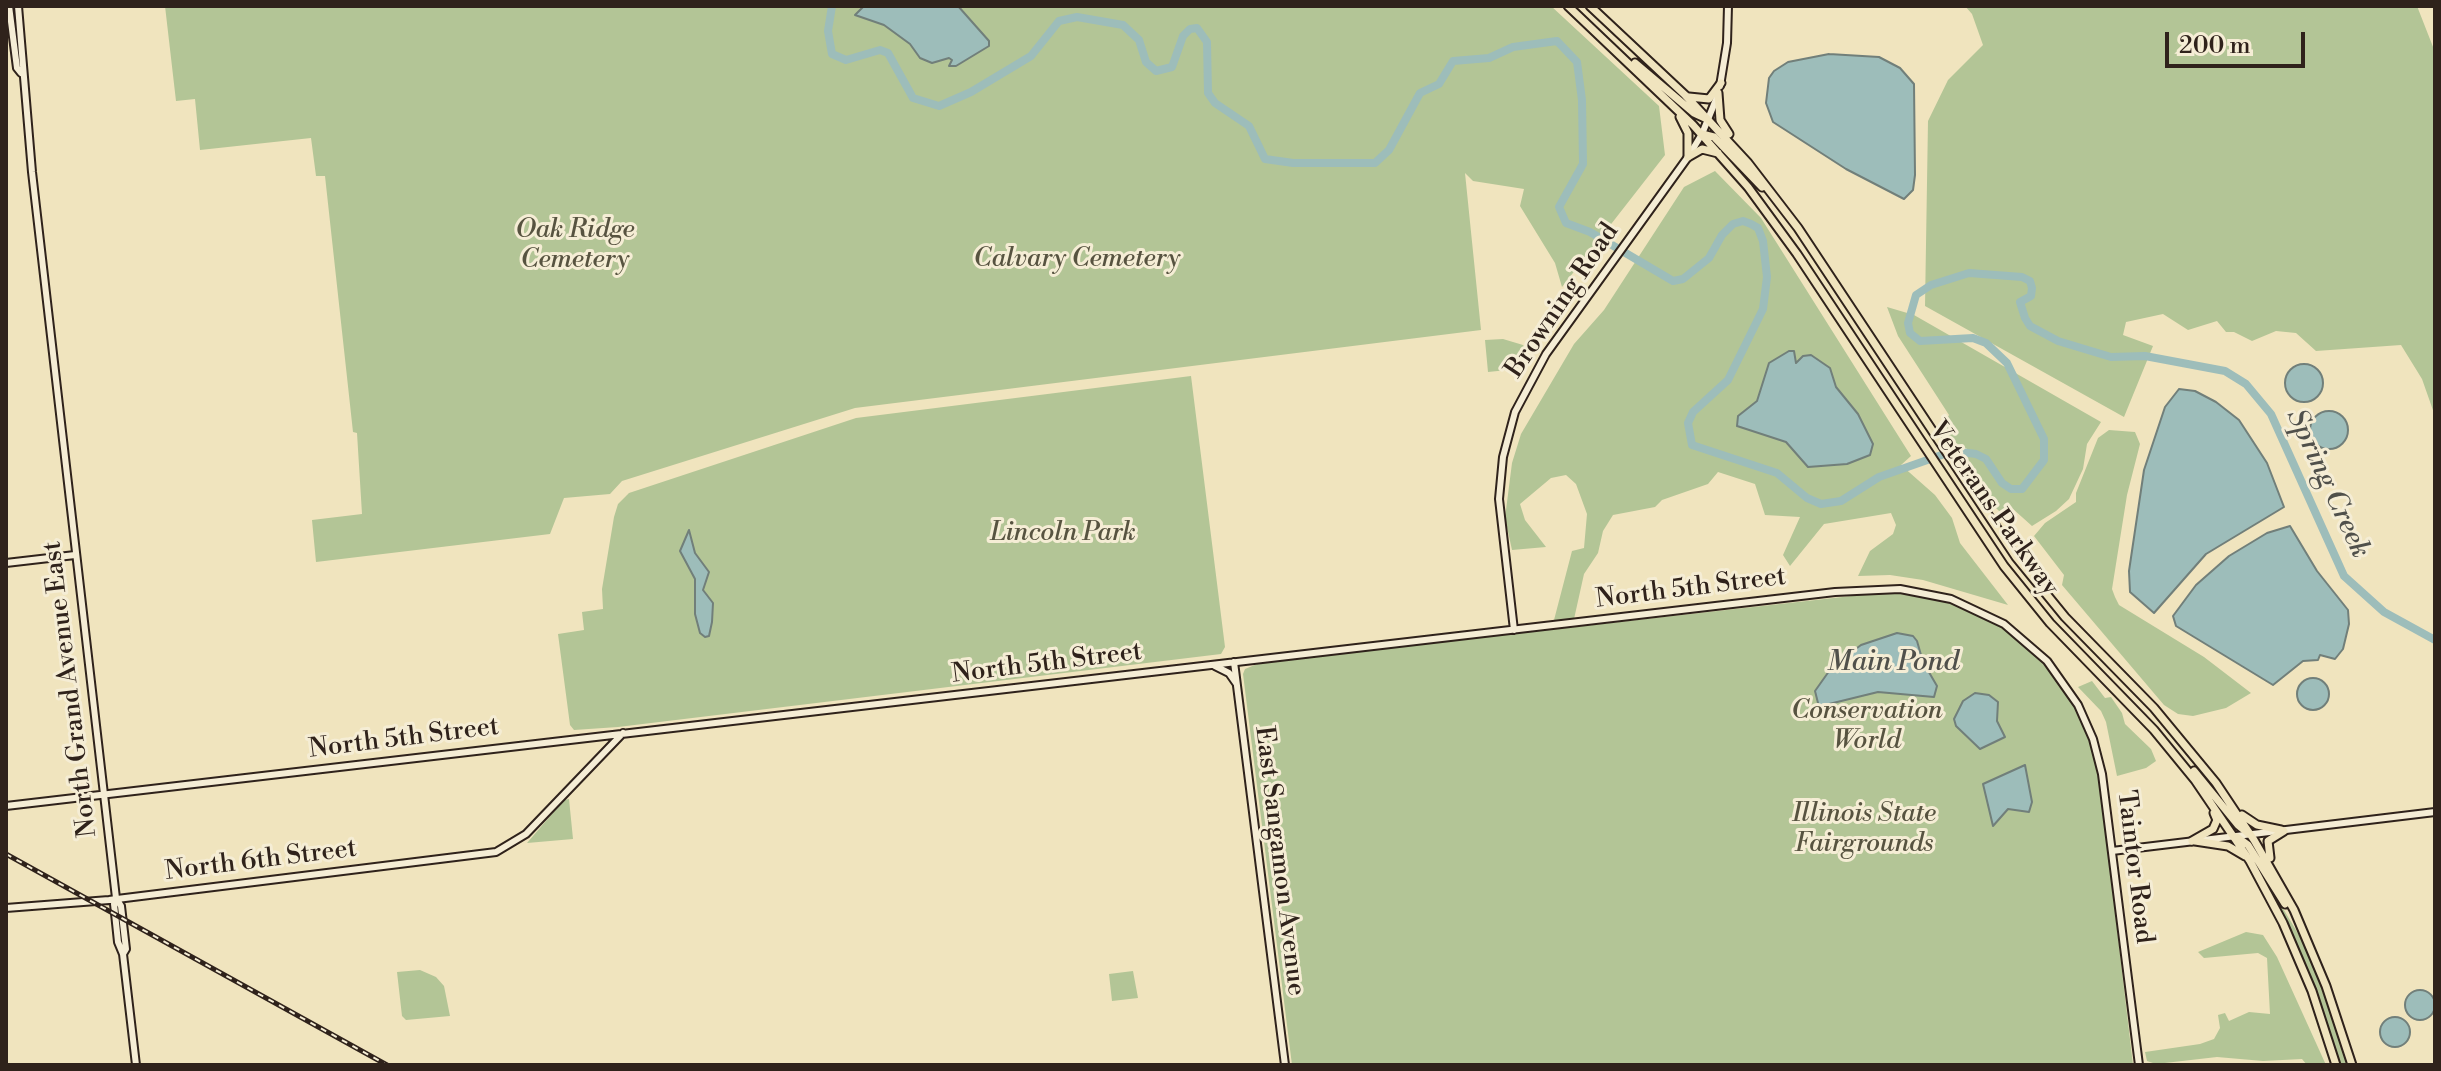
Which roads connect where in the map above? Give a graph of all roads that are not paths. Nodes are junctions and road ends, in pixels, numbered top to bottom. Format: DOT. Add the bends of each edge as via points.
graph roads {
  1 [pos="9,6"];
  2 [pos="18,6"];
  3 [pos="1568,6"];
  4 [pos="1590,6"];
  5 [pos="1728,6"];
  6 [pos="1616,51"];
  7 [pos="21,73"];
  8 [pos="1650,83"];
  9 [pos="1721,83"];
  10 [pos="1718,93"];
  11 [pos="1685,95"];
  12 [pos="1709,119"];
  13 [pos="1702,134"];
  14 [pos="1721,155"];
  15 [pos="1688,157"];
  16 [pos="1757,175"];
  17 [pos="1798,228"];
  18 [pos="75,555"];
  19 [pos="6,563"];
  20 [pos="1514,630"];
  21 [pos="1257,660"];
  22 [pos="1234,662"];
  23 [pos="1212,665"];
  24 [pos="2064,682"];
  25 [pos="1238,686"];
  26 [pos="636,731"];
  27 [pos="623,733"];
  28 [pos="587,737"];
  29 [pos="609,747"];
  30 [pos="2170,749"];
  31 [pos="2180,761"];
  32 [pos="589,766"];
  33 [pos="104,795"];
  34 [pos="2228,800"];
  35 [pos="6,806"];
  36 [pos="2435,812"];
  37 [pos="2284,831"];
  38 [pos="2251,834"];
  39 [pos="2235,836"];
  40 [pos="2193,841"];
  41 [pos="2112,851"];
  42 [pos="2250,861"];
  43 [pos="116,898"];
  44 [pos="6,908"];
  45 [pos="2294,910"];
  46 [pos="2298,918"];
  47 [pos="136,1065"];
  48 [pos="1285,1065"];
  49 [pos="2139,1065"];
  50 [pos="2336,1065"];
  51 [pos="2352,1065"];
  1 -- 7 [label="main road"];
  2 -- 7 [label="main road"];
  3 -- 6 [label="highway, Veterans Parkway"];
  4 -- 11 [label="highway, Veterans Parkway"];
  5 -- 9 [label="main road, Browning Road"];
  6 -- 8 [label="highway, Veterans Parkway"];
  6 -- 12 [label="highway" via="1694,113"];
  7 -- 18 [label="main road, North Grand Avenue East"];
  8 -- 13 [label="highway, Veterans Parkway"];
  8 -- 15 [label="highway" via="1684,122"];
  9 -- 10 [label="main road, Browning Road"];
  9 -- 11 [label="highway" via="1706,100"];
  10 -- 12 [label="main road, Browning Road"];
  10 -- 16 [label="highway" via="1723,127 1755,165"];
  11 -- 12 [label="highway, Veterans Parkway"];
  12 -- 13 [label="main road, Browning Road"];
  12 -- 16 [label="highway, Veterans Parkway"];
  13 -- 14 [label="highway, Veterans Parkway"];
  13 -- 15 [label="main road, Browning Road"];
  13 -- 17 [label="highway" via="1724,146"];
  14 -- 15 [label="highway" via="1706,149"];
  14 -- 30 [label="highway, Veterans Parkway" via="1785,236 1994,552 2038,609"];
  15 -- 20 [label="main road, Browning Road" via="1523,393 1507,438 1500,484"];
  16 -- 17 [label="highway, Veterans Parkway"];
  17 -- 34 [label="highway, Veterans Parkway" via="2043,592 2154,708"];
  18 -- 19 [label="main road"];
  18 -- 33 [label="main road, North Grand Avenue East"];
  20 -- 21 [label="main road, North 5th Street"];
  20 -- 24 [label="main road, North 5th Street" via="1900,589 1951,599 1996,619 2036,650"];
  21 -- 22 [label="main road, North 5th Street"];
  21 -- 25 [label="main road" via="1242,669"];
  22 -- 23 [label="main road, North 5th Street"];
  22 -- 25 [label="main road, East Sangamon Avenue"];
  23 -- 25 [label="main road" via="1226,670"];
  23 -- 26 [label="main road, North 5th Street"];
  24 -- 41 [label="main road, Taintor Road" via="2098,753"];
  25 -- 48 [label="main road, East Sangamon Avenue"];
  26 -- 27 [label="main road, North 5th Street"];
  26 -- 29 [label="main road"];
  27 -- 28 [label="main road, North 5th Street"];
  27 -- 29 [label="main road"];
  28 -- 32 [label="main road" via="603,743"];
  28 -- 33 [label="main road, North 5th Street"];
  29 -- 32 [label="main road"];
  30 -- 31 [label="highway, Veterans Parkway"];
  30 -- 38 [label="highway"];
  31 -- 39 [label="highway, Veterans Parkway"];
  31 -- 40 [label="highway" via="2217,818 2212,831"];
  32 -- 43 [label="main road, North 6th Street" via="518,841 490,853"];
  33 -- 35 [label="main road, North 5th Street"];
  33 -- 43 [label="main road, North Grand Avenue East"];
  34 -- 37 [label="highway" via="2254,823"];
  34 -- 38 [label="highway, Veterans Parkway"];
  36 -- 37 [label="main road"];
  37 -- 38 [label="main road"];
  37 -- 45 [label="highway" via="2270,839 2266,850"];
  38 -- 39 [label="main road"];
  38 -- 45 [label="highway, Veterans Parkway"];
  39 -- 40 [label="main road"];
  39 -- 42 [label="highway, Veterans Parkway"];
  39 -- 46 [label="highway" via="2248,845"];
  40 -- 41 [label="main road"];
  40 -- 42 [label="highway" via="2228,846"];
  41 -- 49 [label="main road, Taintor Road"];
  42 -- 50 [label="highway, Veterans Parkway" via="2304,969"];
  43 -- 44 [label="main road, North 6th Street"];
  43 -- 47 [label="main road, North Grand Avenue East"];
  45 -- 46 [label="highway, Veterans Parkway"];
  46 -- 51 [label="highway, Veterans Parkway"];
}
